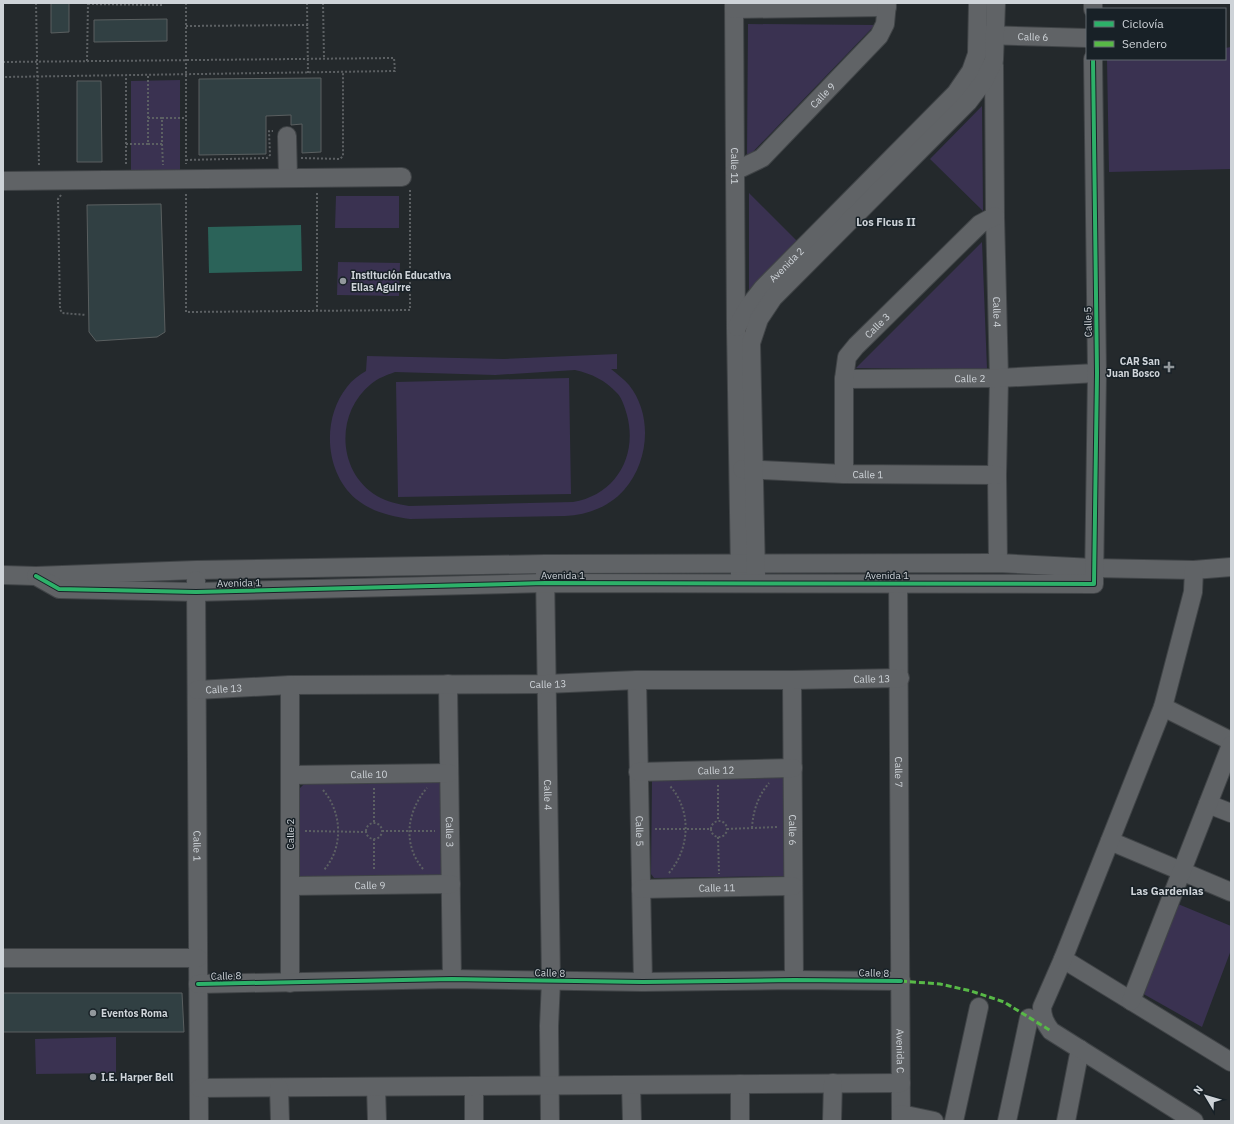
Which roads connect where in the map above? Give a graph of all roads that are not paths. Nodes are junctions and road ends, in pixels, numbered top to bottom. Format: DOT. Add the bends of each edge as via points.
graph roads {
  1 [pos="978,3"];
  2 [pos="996,3"];
  3 [pos="887,5"];
  4 [pos="734,6"];
  5 [pos="987,34"];
  6 [pos="1086,38"];
  7 [pos="994,60"];
  8 [pos="1093,60"];
  9 [pos="287,136"];
  10 [pos="735,171"];
  11 [pos="288,178"];
  12 [pos="3,181"];
  13 [pos="403,183"];
  14 [pos="995,216"];
  15 [pos="736,329"];
  16 [pos="1097,373"];
  17 [pos="999,378"];
  18 [pos="844,379"];
  19 [pos="746,469"];
  20 [pos="844,474"];
  21 [pos="997,475"];
  22 [pos="748,563"];
  23 [pos="899,563"];
  24 [pos="998,563"];
  25 [pos="544,564"];
  26 [pos="1231,568"];
  27 [pos="196,570"];
  28 [pos="1194,570"];
  29 [pos="3,575"];
  30 [pos="36,576"];
  31 [pos="1094,576"];
  32 [pos="545,583"];
  33 [pos="898,583"];
  34 [pos="748,584"];
  35 [pos="196,592"];
  36 [pos="900,678"];
  37 [pos="636,680"];
  38 [pos="792,680"];
  39 [pos="448,684"];
  40 [pos="546,684"];
  41 [pos="290,685"];
  42 [pos="197,690"];
  43 [pos="1163,707"];
  44 [pos="1231,741"];
  45 [pos="1231,744"];
  46 [pos="793,768"];
  47 [pos="638,772"];
  48 [pos="449,773"];
  49 [pos="290,775"];
  50 [pos="1208,804"];
  51 [pos="1231,813"];
  52 [pos="1110,841"];
  53 [pos="1182,871"];
  54 [pos="450,884"];
  55 [pos="290,886"];
  56 [pos="793,886"];
  57 [pos="641,889"];
  58 [pos="1231,892"];
  59 [pos="3,958"];
  60 [pos="198,958"];
  61 [pos="1063,959"];
  62 [pos="452,979"];
  63 [pos="794,980"];
  64 [pos="551,981"];
  65 [pos="643,982"];
  66 [pos="901,982"];
  67 [pos="290,983"];
  68 [pos="198,984"];
  69 [pos="1131,1001"];
  70 [pos="979,1007"];
  71 [pos="1029,1018"];
  72 [pos="1080,1049"];
  73 [pos="1231,1062"];
  74 [pos="833,1083"];
  75 [pos="901,1083"];
  76 [pos="740,1084"];
  77 [pos="631,1085"];
  78 [pos="550,1086"];
  79 [pos="376,1087"];
  80 [pos="474,1087"];
  81 [pos="199,1088"];
  82 [pos="279,1088"];
  83 [pos="901,1118"];
  84 [pos="199,1121"];
  85 [pos="280,1121"];
  86 [pos="377,1121"];
  87 [pos="474,1121"];
  88 [pos="550,1121"];
  89 [pos="632,1121"];
  90 [pos="740,1121"];
  91 [pos="832,1121"];
  92 [pos="934,1121"];
  93 [pos="954,1121"];
  94 [pos="1007,1121"];
  95 [pos="1066,1121"];
  96 [pos="1194,1121"];
  1 -- 5 [label="street, Avenida 2"];
  2 -- 5 [label="street, Avenida 2"];
  3 -- 4 [label="street"];
  3 -- 10 [label="street, Calle 9" via="885,24 879,36 762,158"];
  4 -- 10 [label="street, Calle 11"];
  5 -- 6 [label="street, Calle 6"];
  5 -- 7 [label="street, Avenida 2"];
  5 -- 15 [label="street, Avenida 2" via="971,70 956,93 763,288"];
  7 -- 14 [label="street, Calle 4"];
  7 -- 19 [label="street, Avenida 2" via="984,81 968,102 773,298 760,319 751,343"];
  8 -- 16 [label="street, Calle 5"];
  9 -- 11 [label="street"];
  10 -- 15 [label="street, Calle 11"];
  11 -- 12 [label="street"];
  11 -- 13 [label="street"];
  14 -- 17 [label="street, Calle 4"];
  14 -- 18 [label="street, Calle 3" via="980,224 856,346 847,357"];
  15 -- 19 [label="street, Avenida 2"];
  16 -- 17 [label="street, Calle 2"];
  16 -- 31 [label="street, Calle 5"];
  17 -- 18 [label="street, Calle 2"];
  17 -- 21 [label="street, Calle 4"];
  18 -- 20 [label="street, Calle 3"];
  19 -- 20 [label="street, Calle 1"];
  19 -- 22 [label="street, Avenida 2"];
  20 -- 21 [label="street, Calle 1"];
  21 -- 24 [label="street, Calle 4"];
  22 -- 23 [label="street, Avenida 1"];
  22 -- 25 [label="street, Avenida 1"];
  22 -- 34 [label="street, Avenida 2"];
  23 -- 24 [label="street, Avenida 1"];
  23 -- 33 [label="street, Calle 7"];
  24 -- 31 [label="street, Avenida 1"];
  25 -- 27 [label="street, Avenida 1"];
  25 -- 32 [label="street, Calle 4"];
  26 -- 28 [label="street"];
  27 -- 30 [label="street, Avenida 1"];
  27 -- 35 [label="street, Calle 1"];
  28 -- 31 [label="street"];
  28 -- 43 [label="street" via="1193,592"];
  29 -- 30 [label="street"];
  30 -- 35 [label="street, Avenida 1" via="59,588"];
  31 -- 33 [label="street, Avenida 1"];
  32 -- 34 [label="street, Avenida 1"];
  32 -- 35 [label="street, Avenida 1"];
  32 -- 40 [label="street, Calle 4"];
  33 -- 34 [label="street, Avenida 1"];
  33 -- 36 [label="street, Calle 7"];
  35 -- 42 [label="street, Calle 1"];
  36 -- 38 [label="street, Calle 13"];
  36 -- 66 [label="street, Calle 7"];
  37 -- 38 [label="street, Calle 13"];
  37 -- 40 [label="street, Calle 13"];
  37 -- 47 [label="street, Calle 5"];
  38 -- 46 [label="street, Calle 6"];
  39 -- 40 [label="street, Calle 13"];
  39 -- 41 [label="street, Calle 13"];
  39 -- 48 [label="street, Calle 3"];
  40 -- 64 [label="street, Calle 4"];
  41 -- 42 [label="street, Calle 13"];
  41 -- 49 [label="street, Calle 2"];
  42 -- 60 [label="street, Calle 1"];
  43 -- 44 [label="street"];
  43 -- 52 [label="street"];
  45 -- 50 [label="street"];
  46 -- 47 [label="street, Calle 12"];
  46 -- 56 [label="street, Calle 6"];
  47 -- 57 [label="street, Calle 5"];
  48 -- 49 [label="street, Calle 10"];
  48 -- 54 [label="street, Calle 3"];
  49 -- 55 [label="street, Calle 2"];
  50 -- 51 [label="street"];
  50 -- 53 [label="street"];
  52 -- 53 [label="street"];
  52 -- 61 [label="street"];
  53 -- 58 [label="street"];
  53 -- 69 [label="street"];
  54 -- 55 [label="street, Calle 9"];
  54 -- 62 [label="street, Calle 3"];
  55 -- 67 [label="street, Calle 2"];
  56 -- 57 [label="street, Calle 11"];
  56 -- 63 [label="street, Calle 6"];
  57 -- 65 [label="street, Calle 5"];
  59 -- 60 [label="street"];
  60 -- 68 [label="street, Calle 1"];
  61 -- 69 [label="street"];
  61 -- 72 [label="street" via="1042,1007 1042,1015 1050,1031"];
  62 -- 64 [label="street, Calle 8"];
  62 -- 67 [label="street, Calle 8"];
  63 -- 65 [label="street, Calle 8"];
  63 -- 66 [label="street, Calle 8"];
  64 -- 65 [label="street, Calle 8"];
  64 -- 78 [label="street, Calle 4"];
  66 -- 75 [label="street, Avenida C"];
  67 -- 68 [label="street, Calle 8"];
  68 -- 81 [label="street, Calle 1"];
  69 -- 73 [label="street"];
  70 -- 93 [label="street"];
  71 -- 94 [label="street"];
  72 -- 95 [label="street"];
  72 -- 96 [label="street"];
  74 -- 75 [label="street"];
  74 -- 76 [label="street"];
  74 -- 91 [label="street"];
  75 -- 83 [label="street, Avenida C"];
  76 -- 77 [label="street"];
  76 -- 90 [label="street"];
  77 -- 78 [label="street"];
  77 -- 89 [label="street"];
  78 -- 80 [label="street"];
  78 -- 88 [label="street, Calle 4"];
  79 -- 80 [label="street"];
  79 -- 82 [label="street"];
  79 -- 86 [label="street"];
  80 -- 87 [label="street"];
  81 -- 82 [label="street"];
  81 -- 84 [label="street, Calle 1"];
  82 -- 85 [label="street"];
  83 -- 92 [label="street"];
}
